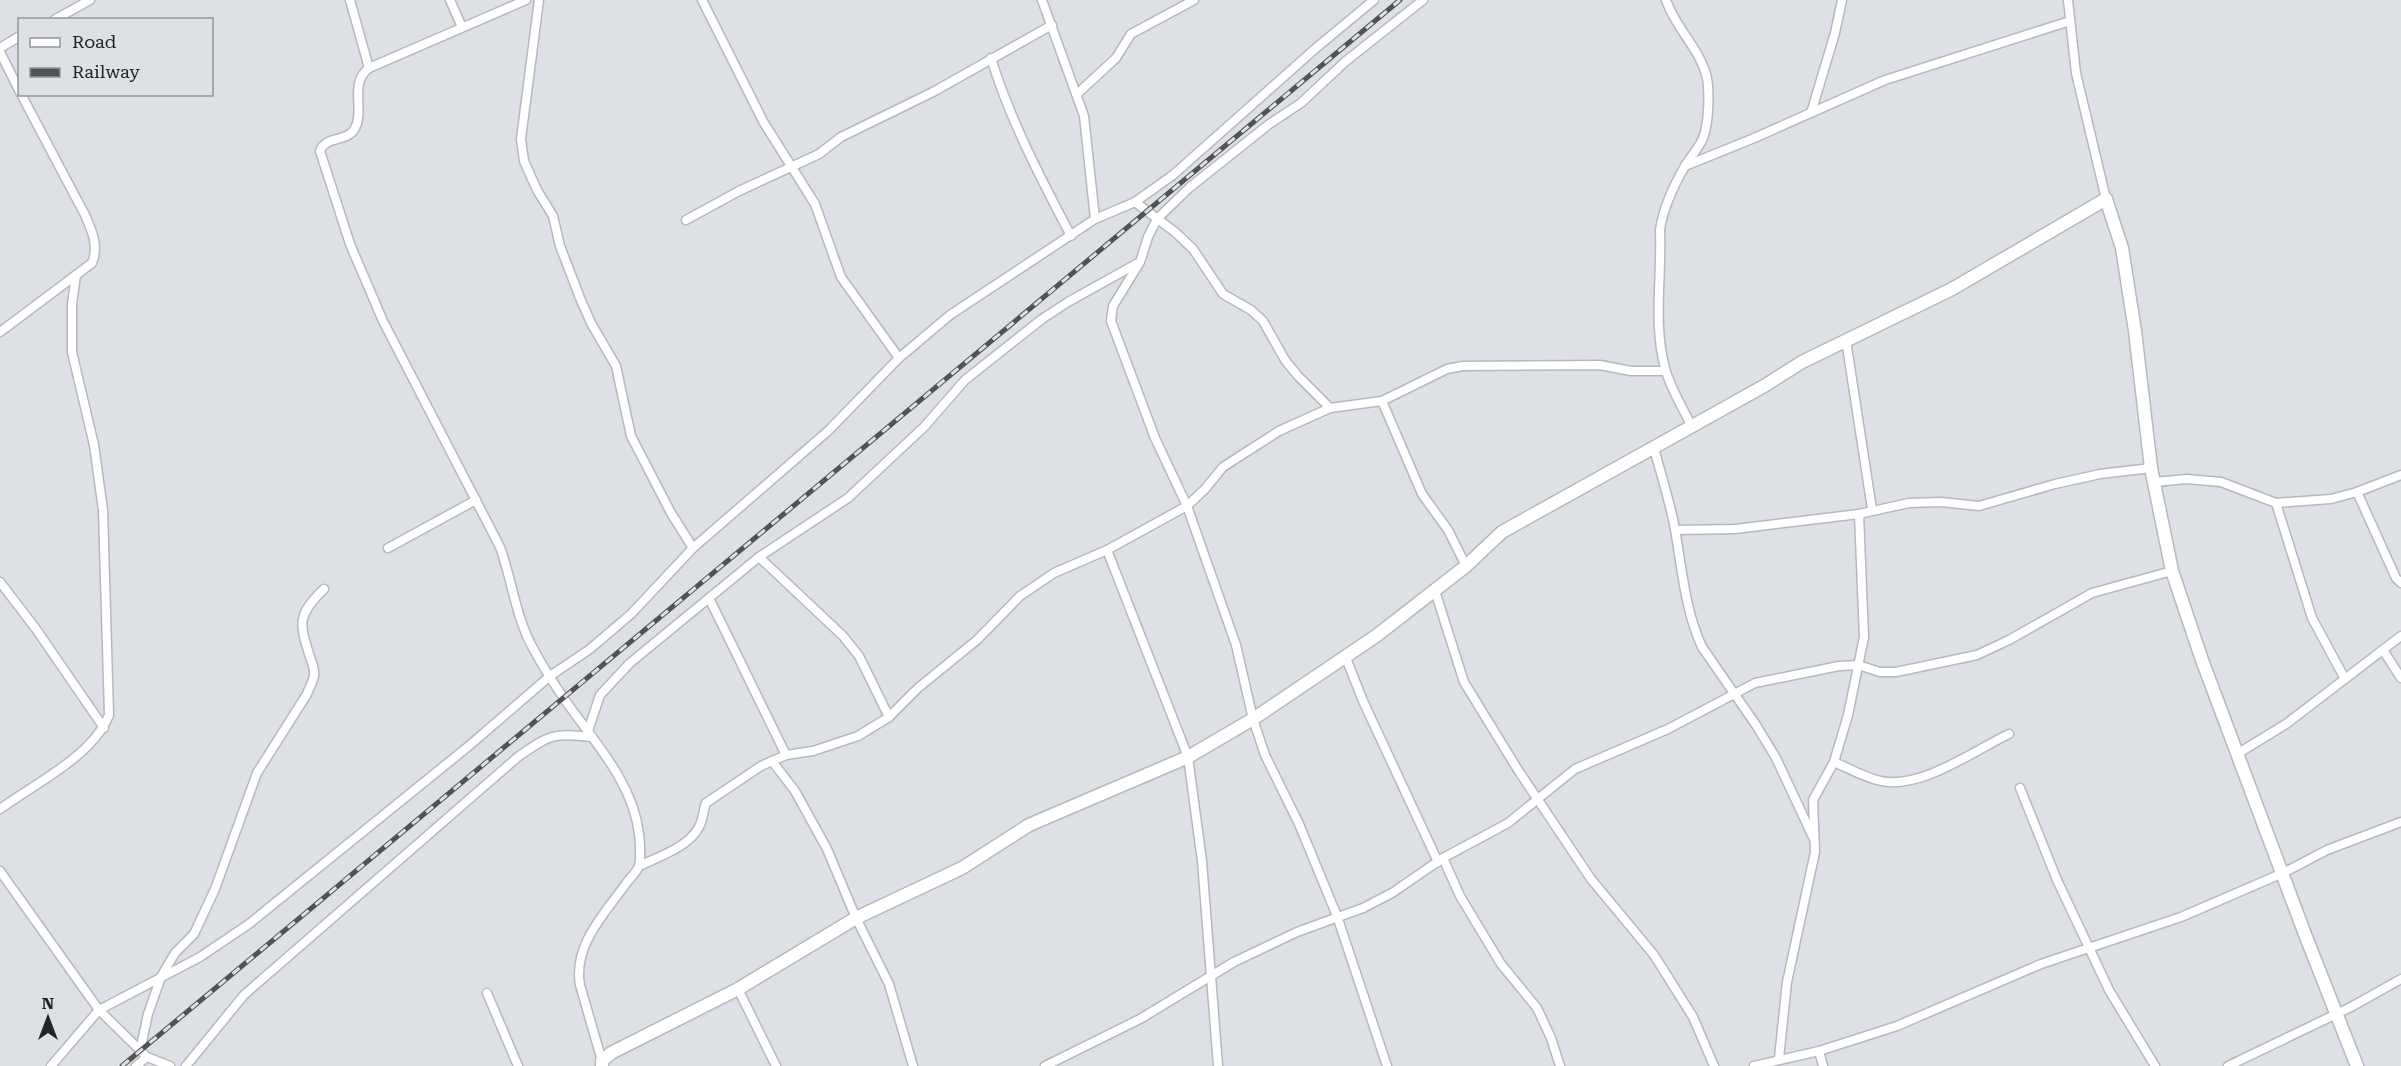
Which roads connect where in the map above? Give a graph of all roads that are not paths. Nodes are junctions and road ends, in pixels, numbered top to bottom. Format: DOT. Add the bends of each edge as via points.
graph roads {
  1 [pos="90,0"];
  2 [pos="350,0"];
  3 [pos="450,0"];
  4 [pos="526,0"];
  5 [pos="539,0"];
  6 [pos="702,0"];
  7 [pos="1042,0"];
  8 [pos="1194,0"];
  9 [pos="1374,0"];
  10 [pos="1424,0"];
  11 [pos="1666,0"];
  12 [pos="1842,0"];
  13 [pos="2067,0"];
  14 [pos="58,18"];
  15 [pos="2070,21"];
  16 [pos="1052,25"];
  17 [pos="462,27"];
  18 [pos="18,37"];
  19 [pos="0,48"];
  20 [pos="0,52"];
  21 [pos="991,58"];
  22 [pos="369,68"];
  23 [pos="18,89"];
  24 [pos="1077,94"];
  25 [pos="22,96"];
  26 [pos="1811,113"];
  27 [pos="792,166"];
  28 [pos="1685,166"];
  29 [pos="2106,199"];
  30 [pos="1135,202"];
  31 [pos="1095,219"];
  32 [pos="1157,219"];
  33 [pos="686,220"];
  34 [pos="1071,236"];
  35 [pos="1140,262"];
  36 [pos="76,275"];
  37 [pos="0,332"];
  38 [pos="1846,340"];
  39 [pos="899,358"];
  40 [pos="1665,371"];
  41 [pos="1382,400"];
  42 [pos="1330,408"];
  43 [pos="1692,427"];
  44 [pos="1654,448"];
  45 [pos="2151,468"];
  46 [pos="2401,475"];
  47 [pos="2154,482"];
  48 [pos="2357,492"];
  49 [pos="476,500"];
  50 [pos="2276,503"];
  51 [pos="1187,506"];
  52 [pos="1872,509"];
  53 [pos="1859,513"];
  54 [pos="1675,530"];
  55 [pos="388,548"];
  56 [pos="693,548"];
  57 [pos="1107,550"];
  58 [pos="759,557"];
  59 [pos="1466,566"];
  60 [pos="2172,571"];
  61 [pos="0,582"];
  62 [pos="2401,583"];
  63 [pos="324,589"];
  64 [pos="1435,591"];
  65 [pos="709,598"];
  66 [pos="2401,636"];
  67 [pos="2384,650"];
  68 [pos="1346,658"];
  69 [pos="1858,665"];
  70 [pos="550,676"];
  71 [pos="2401,678"];
  72 [pos="2345,679"];
  73 [pos="1734,694"];
  74 [pos="889,717"];
  75 [pos="1253,719"];
  76 [pos="104,728"];
  77 [pos="590,734"];
  78 [pos="2009,734"];
  79 [pos="2237,754"];
  80 [pos="786,755"];
  81 [pos="1188,757"];
  82 [pos="772,761"];
  83 [pos="1834,762"];
  84 [pos="2020,788"];
  85 [pos="1537,800"];
  86 [pos="0,809"];
  87 [pos="2401,822"];
  88 [pos="1815,841"];
  89 [pos="1441,860"];
  90 [pos="639,866"];
  91 [pos="0,871"];
  92 [pos="2283,873"];
  93 [pos="1337,916"];
  94 [pos="856,918"];
  95 [pos="2090,949"];
  96 [pos="161,977"];
  97 [pos="1210,977"];
  98 [pos="2401,979"];
  99 [pos="738,989"];
  100 [pos="487,993"];
  101 [pos="99,1010"];
  102 [pos="2335,1014"];
  103 [pos="1819,1051"];
  104 [pos="144,1054"];
  105 [pos="1779,1058"];
  106 [pos="602,1064"];
  107 [pos="2232,1065"];
  108 [pos="51,1066"];
  109 [pos="136,1066"];
  110 [pos="170,1066"];
  111 [pos="186,1066"];
  112 [pos="518,1066"];
  113 [pos="776,1066"];
  114 [pos="913,1066"];
  115 [pos="1047,1066"];
  116 [pos="1218,1066"];
  117 [pos="1387,1066"];
  118 [pos="1560,1066"];
  119 [pos="1714,1066"];
  120 [pos="1754,1066"];
  121 [pos="1823,1066"];
  122 [pos="2155,1066"];
  123 [pos="2357,1066"];
  1 -- 14 [label="street"];
  2 -- 22 [label="street"];
  3 -- 17 [label="street"];
  4 -- 17 [label="street"];
  5 -- 56 [label="street" via="521,140 524,161 553,216 566,264 591,323 616,366 632,436"];
  6 -- 27 [label="street" via="764,123"];
  7 -- 16 [label="street"];
  8 -- 24 [label="street" via="1131,34 1116,58"];
  9 -- 30 [label="street" via="1173,175"];
  10 -- 32 [label="street" via="1346,61 1301,103 1189,188"];
  11 -- 28 [label="street" via="1707,77 1704,136"];
  12 -- 26 [label="street"];
  13 -- 15 [label="street"];
  15 -- 26 [label="street" via="1913,70"];
  15 -- 29 [label="street" via="2076,73"];
  16 -- 21 [label="street"];
  16 -- 24 [label="street"];
  17 -- 22 [label="street"];
  18 -- 19 [label="street"];
  20 -- 23 [label="street"];
  21 -- 27 [label="street"];
  21 -- 34 [label="street" via="1008,106"];
  22 -- 49 [label="street" via="358,86 354,129 321,148 322,161 350,244 383,321"];
  24 -- 31 [label="street" via="1084,116"];
  25 -- 36 [label="street" via="93,233 95,256"];
  26 -- 28 [label="street"];
  27 -- 33 [label="street"];
  27 -- 39 [label="street" via="815,204 841,276"];
  28 -- 40 [label="street" via="1660,230 1659,328"];
  29 -- 38 [label="street" via="1952,289"];
  29 -- 45 [label="street" via="2122,248"];
  30 -- 31 [label="street"];
  30 -- 32 [label="street"];
  31 -- 34 [label="street"];
  32 -- 35 [label="street"];
  32 -- 42 [label="street" via="1193,249 1223,294 1263,321 1285,360"];
  34 -- 39 [label="street" via="950,315"];
  35 -- 51 [label="street" via="1113,306 1111,321 1155,438"];
  35 -- 58 [label="street" via="1041,319 965,380 924,428 848,498"];
  36 -- 37 [label="street"];
  36 -- 76 [label="street" via="72,352 94,445 103,510 110,696"];
  38 -- 43 [label="street"];
  38 -- 52 [label="street"];
  39 -- 56 [label="street" via="828,431"];
  40 -- 41 [label="street" via="1631,371 1600,365 1462,366 1447,369"];
  40 -- 43 [label="street"];
  41 -- 42 [label="street"];
  41 -- 59 [label="street" via="1422,494 1448,530"];
  42 -- 51 [label="street" via="1279,431 1222,466"];
  43 -- 44 [label="street"];
  44 -- 54 [label="street"];
  44 -- 59 [label="street" via="1502,532"];
  45 -- 47 [label="street"];
  45 -- 52 [label="street" via="2100,474 1979,506 1941,502"];
  46 -- 48 [label="street"];
  47 -- 50 [label="street" via="2221,482"];
  47 -- 60 [label="street"];
  48 -- 50 [label="street" via="2331,499"];
  48 -- 62 [label="street"];
  49 -- 55 [label="street"];
  49 -- 70 [label="street" via="508,568 532,649"];
  50 -- 72 [label="street" via="2312,618"];
  51 -- 57 [label="street"];
  51 -- 75 [label="street" via="1236,645"];
  52 -- 53 [label="street"];
  53 -- 54 [label="street" via="1734,529"];
  53 -- 69 [label="street" via="1864,637"];
  54 -- 73 [label="street" via="1697,636"];
  56 -- 70 [label="street" via="631,614"];
  57 -- 74 [label="street" via="1054,573 1020,596 977,640"];
  57 -- 81 [label="street"];
  58 -- 65 [label="street"];
  58 -- 74 [label="street" via="843,636 859,656"];
  59 -- 64 [label="street"];
  60 -- 69 [label="street" via="2092,593 1977,655 1896,672"];
  60 -- 79 [label="street"];
  61 -- 76 [label="street"];
  63 -- 96 [label="street" via="309,604 301,621 314,669 313,680 257,773 215,889 194,934"];
  64 -- 68 [label="street"];
  64 -- 85 [label="street" via="1464,682"];
  65 -- 77 [label="street" via="607,685 600,695"];
  65 -- 80 [label="street"];
  66 -- 67 [label="street"];
  67 -- 71 [label="street"];
  67 -- 72 [label="street"];
  68 -- 75 [label="street"];
  68 -- 89 [label="street" via="1362,701"];
  69 -- 73 [label="street" via="1818,668 1755,683"];
  69 -- 83 [label="street"];
  70 -- 77 [label="street"];
  70 -- 96 [label="street" via="249,924"];
  72 -- 79 [label="street" via="2286,724"];
  73 -- 85 [label="street" via="1668,729 1575,769"];
  73 -- 88 [label="street" via="1776,758"];
  74 -- 80 [label="street" via="850,740"];
  75 -- 81 [label="street"];
  75 -- 93 [label="street" via="1265,755"];
  76 -- 86 [label="street" via="48,778"];
  77 -- 90 [label="street" via="623,782 639,835"];
  77 -- 111 [label="street" via="553,735 519,756 244,995"];
  78 -- 83 [label="street" via="1935,774 1910,779 1878,781"];
  79 -- 92 [label="street"];
  80 -- 82 [label="street"];
  81 -- 94 [label="street" via="1029,825 962,868"];
  81 -- 97 [label="street" via="1202,861"];
  82 -- 90 [label="street" via="711,798 695,834 670,852"];
  82 -- 94 [label="street" via="812,818"];
  83 -- 88 [label="street" via="1814,800"];
  84 -- 95 [label="street"];
  85 -- 89 [label="street" via="1508,823"];
  85 -- 119 [label="street" via="1591,879 1654,956 1693,1017"];
  87 -- 92 [label="street" via="2327,850"];
  88 -- 105 [label="street" via="1787,982"];
  89 -- 93 [label="street" via="1363,909"];
  89 -- 118 [label="street" via="1503,967 1537,1008"];
  90 -- 106 [label="street" via="599,921 580,958 580,985"];
  91 -- 101 [label="street"];
  92 -- 95 [label="street" via="2181,917"];
  92 -- 102 [label="street"];
  93 -- 97 [label="street"];
  93 -- 117 [label="street"];
  94 -- 99 [label="street"];
  94 -- 114 [label="street" via="889,984"];
  95 -- 103 [label="street" via="2041,964 1906,1023"];
  95 -- 122 [label="street" via="2109,990"];
  96 -- 101 [label="street"];
  96 -- 104 [label="street" via="148,1014"];
  97 -- 115 [label="street" via="1140,1019"];
  97 -- 116 [label="street"];
  98 -- 102 [label="street"];
  99 -- 106 [label="street" via="611,1053"];
  99 -- 113 [label="street"];
  100 -- 112 [label="street"];
  101 -- 104 [label="street"];
  101 -- 108 [label="street"];
  102 -- 107 [label="street"];
  102 -- 123 [label="street"];
  103 -- 105 [label="street"];
  103 -- 121 [label="street"];
  104 -- 109 [label="street"];
  104 -- 110 [label="street"];
  105 -- 120 [label="street"];
}
